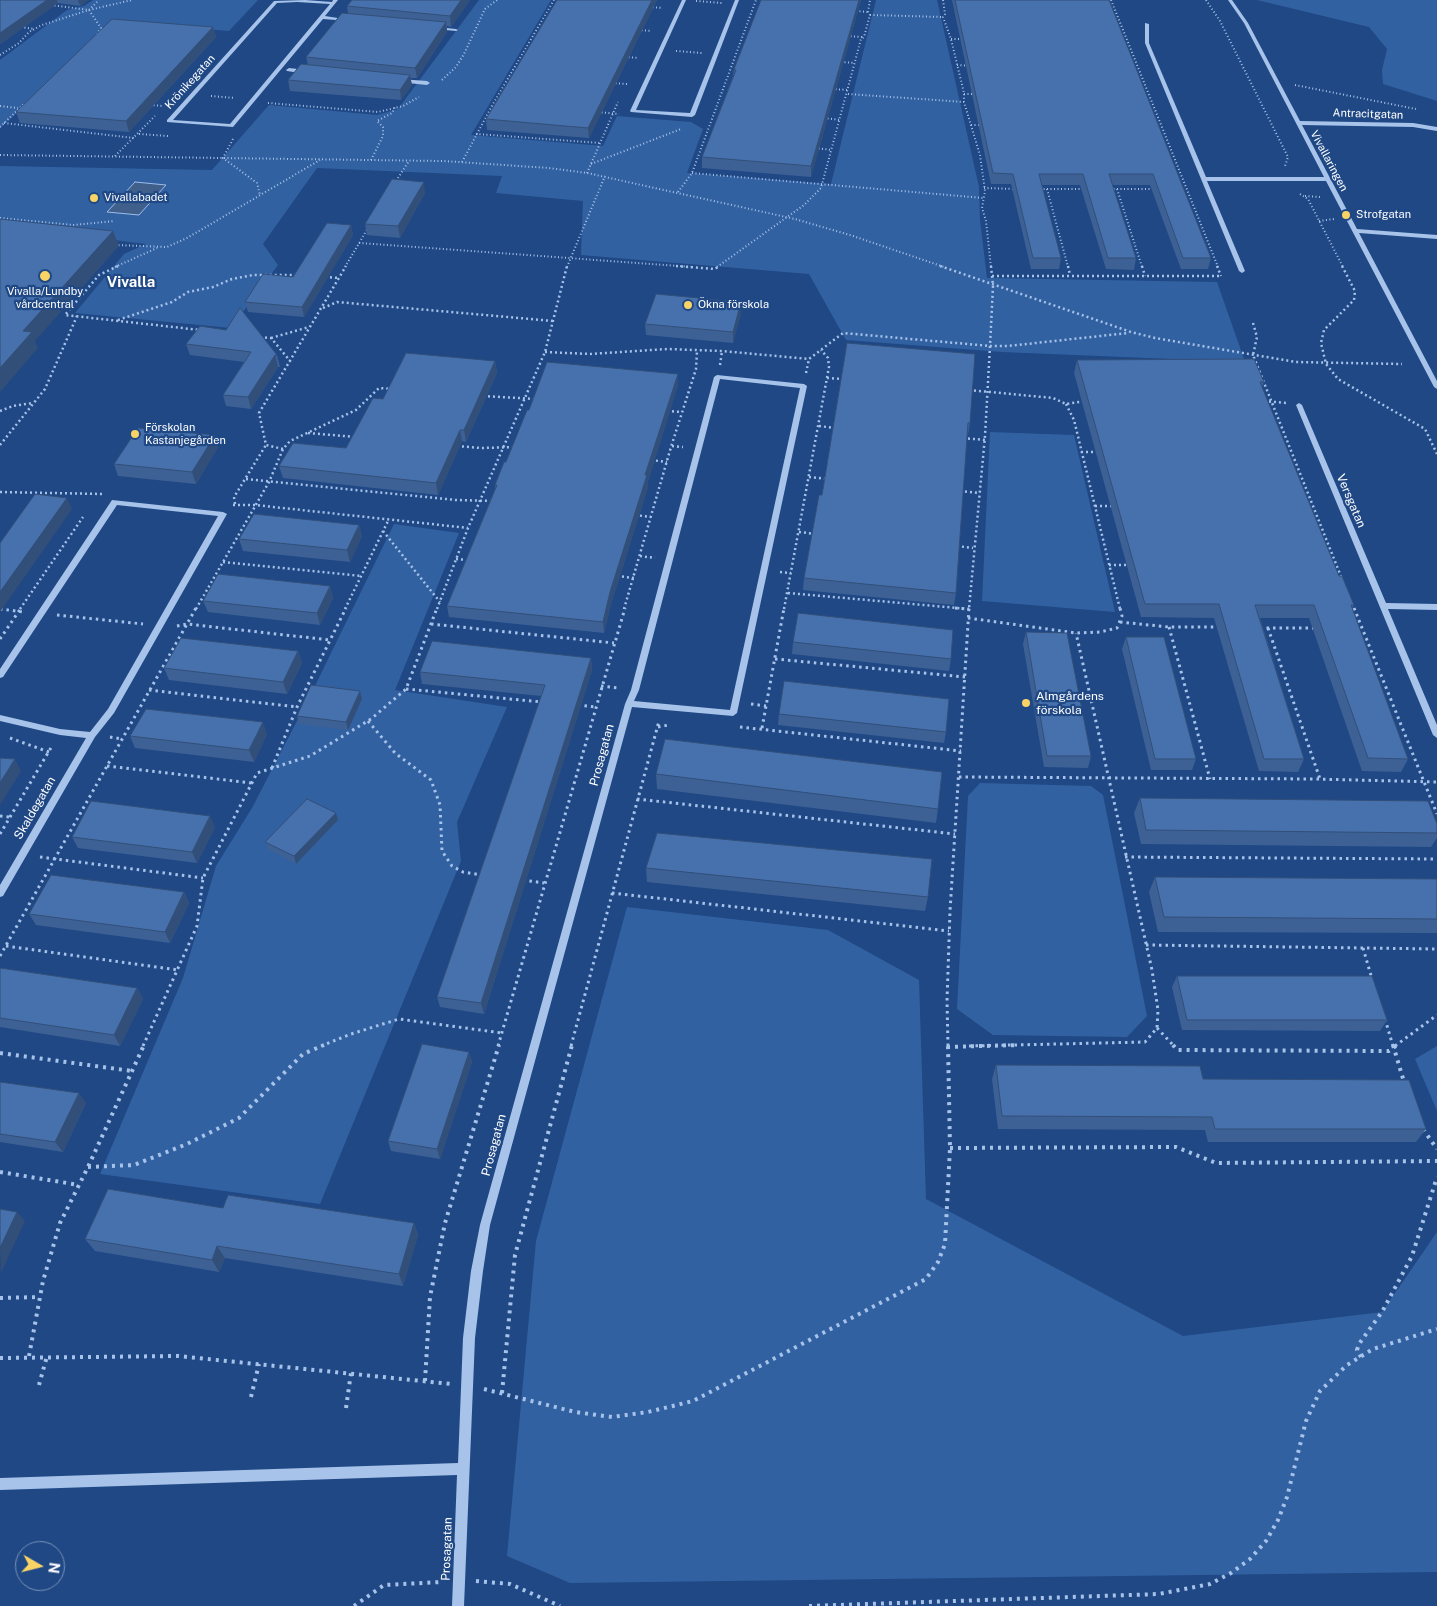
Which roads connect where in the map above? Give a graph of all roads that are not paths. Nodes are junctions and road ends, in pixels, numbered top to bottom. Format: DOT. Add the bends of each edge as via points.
graph roads {
  1 [pos="684,0"];
  2 [pos="737,0"];
  3 [pos="1230,0"];
  4 [pos="335,2"];
  5 [pos="322,17"];
  6 [pos="354,20"];
  7 [pos="1147,24"];
  8 [pos="428,27"];
  9 [pos="456,30"];
  10 [pos="289,70"];
  11 [pos="318,73"];
  12 [pos="397,80"];
  13 [pos="427,83"];
  14 [pos="1298,122"];
  15 [pos="1437,129"];
  16 [pos="1204,179"];
  17 [pos="1327,179"];
  18 [pos="1355,231"];
  19 [pos="1437,236"];
  20 [pos="1242,271"];
  21 [pos="1437,387"];
  22 [pos="1299,405"];
  23 [pos="1383,606"];
  24 [pos="1437,606"];
  25 [pos="0,675"];
  26 [pos="629,704"];
  27 [pos="0,718"];
  28 [pos="92,735"];
  29 [pos="1437,735"];
  30 [pos="0,893"];
  31 [pos="463,1469"];
  32 [pos="0,1484"];
  33 [pos="458,1606"];
  1 -- 2 [label="street" via="633,111 692,115"];
  3 -- 14 [label="street, Vivallaringen" via="1246,23"];
  4 -- 5 [label="street, Krönikegatan"];
  4 -- 5 [label="street, Krönikegatan" via="276,2 169,121 231,126"];
  5 -- 6 [label="street"];
  7 -- 16 [label="street" via="1146,40"];
  8 -- 9 [label="street"];
  10 -- 11 [label="street"];
  12 -- 13 [label="street"];
  14 -- 15 [label="street, Antracitgatan"];
  14 -- 17 [label="street, Vivallaringen"];
  16 -- 17 [label="street"];
  16 -- 20 [label="street"];
  17 -- 18 [label="street, Vivallaringen"];
  18 -- 19 [label="street"];
  18 -- 21 [label="street, Vivallaringen"];
  22 -- 23 [label="street, Versgatan"];
  23 -- 24 [label="street"];
  23 -- 29 [label="street, Versgatan"];
  25 -- 28 [label="street, Skaldegatan" via="115,502 223,514 111,710"];
  26 -- 26 [label="street, Prosagatan" via="733,713 804,386 717,378 636,690"];
  26 -- 31 [label="street, Prosagatan" via="485,1226 469,1338"];
  27 -- 28 [label="street" via="60,732"];
  28 -- 30 [label="street, Skaldegatan"];
  31 -- 32 [label="street"];
  31 -- 33 [label="street, Prosagatan"];
}
